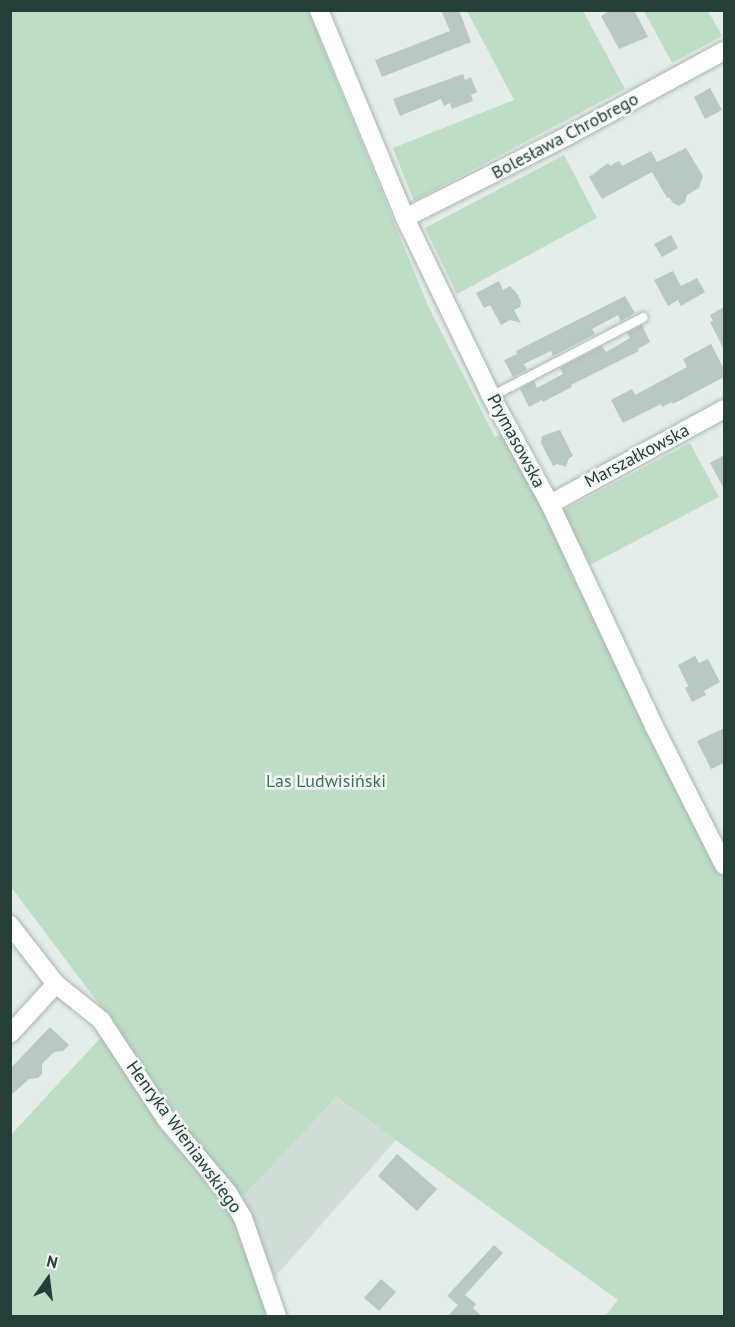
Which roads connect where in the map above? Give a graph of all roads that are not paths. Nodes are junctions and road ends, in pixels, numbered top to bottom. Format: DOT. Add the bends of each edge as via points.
graph roads {
  1 [pos="319,10"];
  2 [pos="724,51"];
  3 [pos="405,218"];
  4 [pos="643,317"];
  5 [pos="491,396"];
  6 [pos="724,409"];
  7 [pos="550,504"];
  8 [pos="724,865"];
  9 [pos="10,925"];
  10 [pos="56,984"];
  11 [pos="10,1034"];
  12 [pos="277,1317"];
  1 -- 3 [label="street, Prymasowska"];
  2 -- 3 [label="street, Bolesława Chrobrego"];
  3 -- 5 [label="street, Prymasowska"];
  4 -- 5 [label="lane"];
  5 -- 7 [label="street, Prymasowska"];
  6 -- 7 [label="street, Marszałkowska"];
  7 -- 8 [label="street, Prymasowska"];
  9 -- 10 [label="street, Henryka Wieniawskiego"];
  10 -- 11 [label="street"];
  10 -- 12 [label="street, Henryka Wieniawskiego" via="101,1020 166,1119 228,1193 243,1218"];
}
